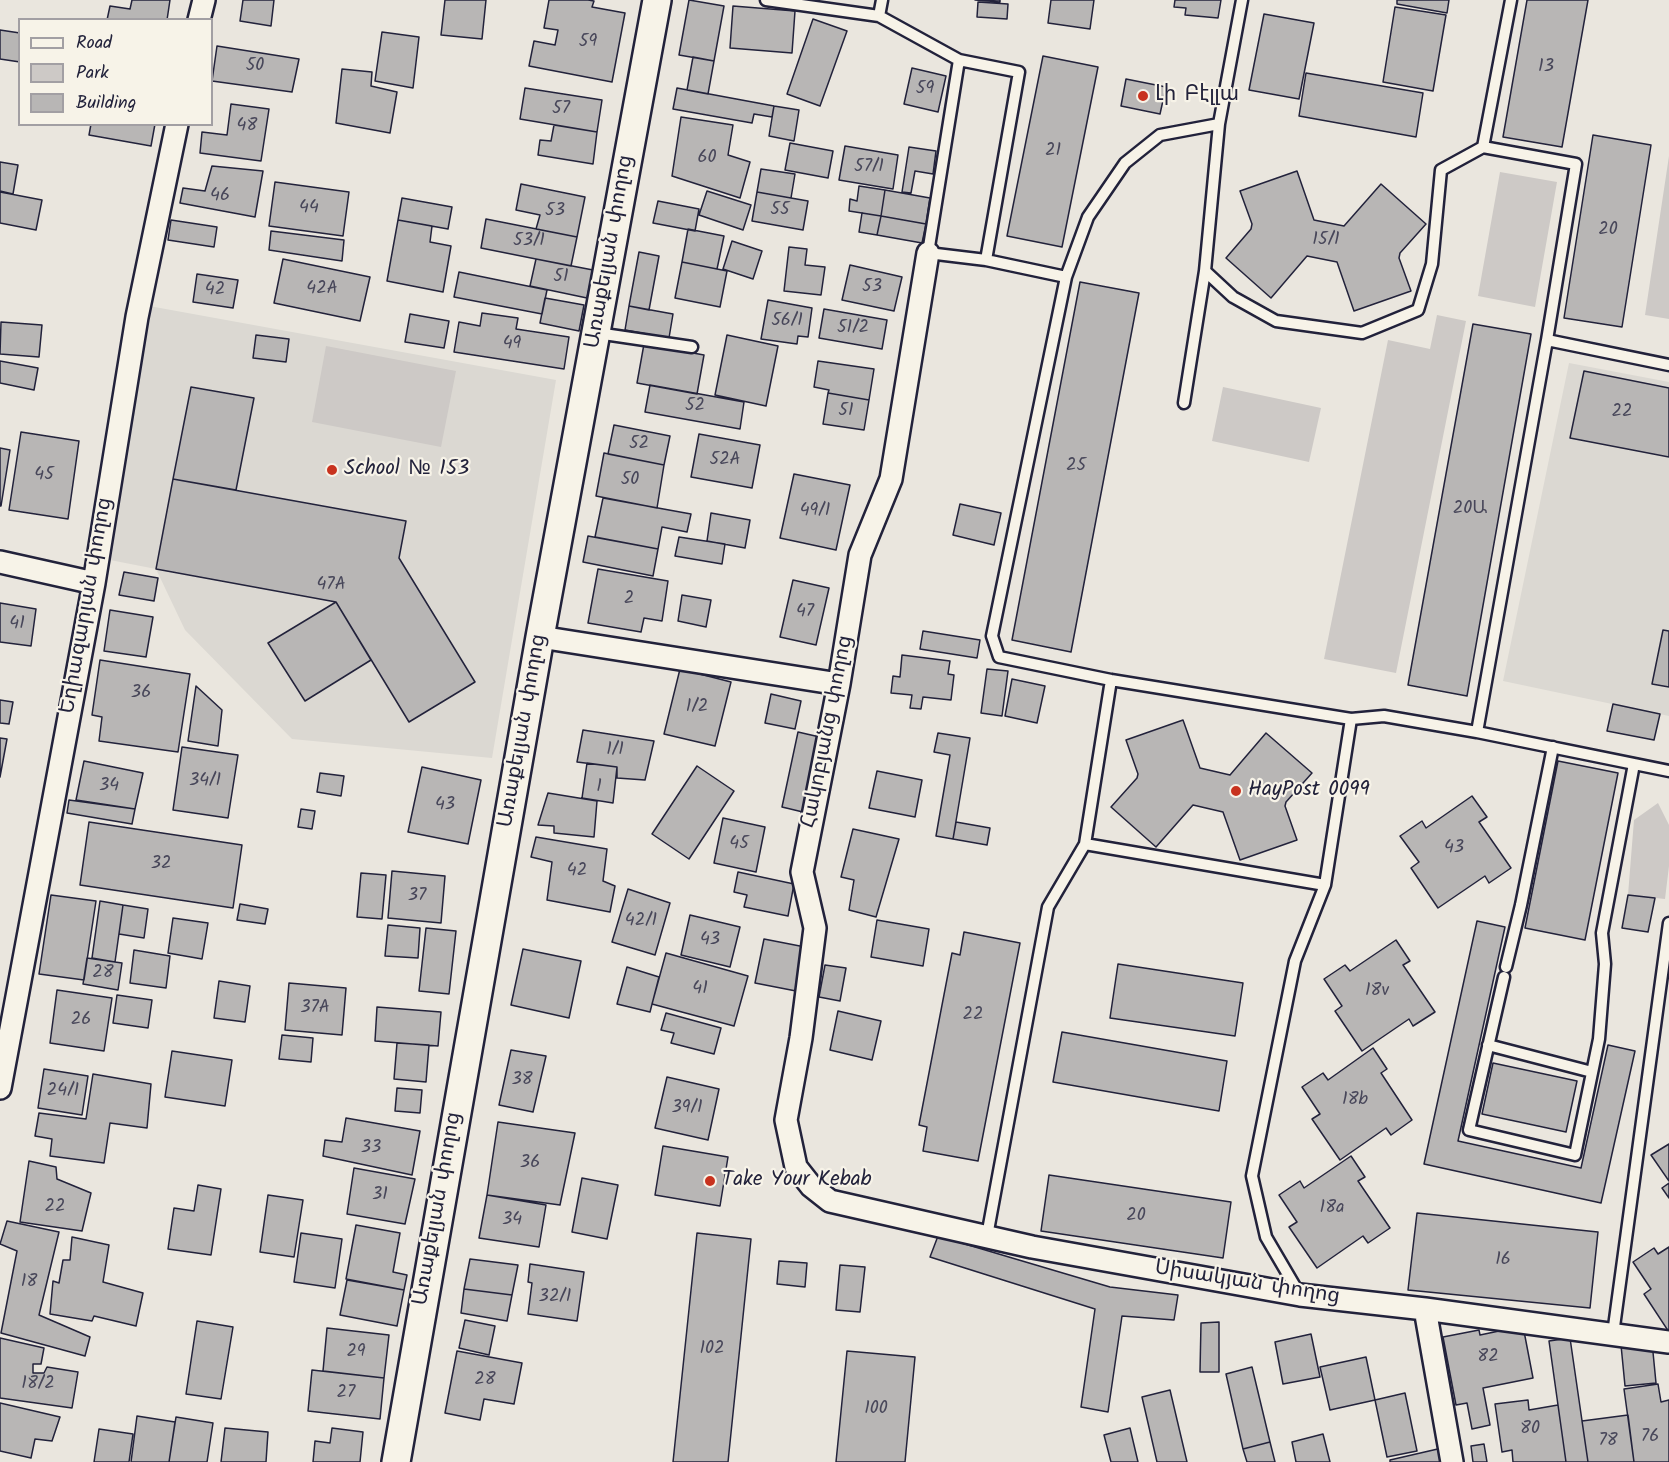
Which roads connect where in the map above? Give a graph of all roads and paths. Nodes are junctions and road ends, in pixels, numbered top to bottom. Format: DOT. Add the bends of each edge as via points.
graph roads {
  1 [pos="204,0"];
  2 [pos="657,0"];
  3 [pos="766,0"];
  4 [pos="882,0"];
  5 [pos="1242,0"];
  6 [pos="1511,0"];
  7 [pos="879,16"];
  8 [pos="200,18"];
  9 [pos="959,60"];
  10 [pos="1219,123"];
  11 [pos="177,126"];
  12 [pos="1483,147"];
  13 [pos="928,253"];
  14 [pos="986,260"];
  15 [pos="1205,271"];
  16 [pos="1066,277"];
  17 [pos="596,333"];
  18 [pos="1547,340"];
  19 [pos="692,347"];
  20 [pos="1669,365"];
  21 [pos="1184,403"];
  22 [pos="0,562"];
  23 [pos="94,583"];
  24 [pos="540,637"];
  25 [pos="1111,680"];
  26 [pos="839,684"];
  27 [pos="1351,719"];
  28 [pos="1477,732"];
  29 [pos="1553,747"];
  30 [pos="1634,764"];
  31 [pos="1669,771"];
  32 [pos="1085,844"];
  33 [pos="1325,885"];
  34 [pos="1669,923"];
  35 [pos="1488,1045"];
  36 [pos="1592,1072"];
  37 [pos="0,1088"];
  38 [pos="830,1201"];
  39 [pos="987,1236"];
  40 [pos="1300,1295"];
  41 [pos="1425,1308"];
  42 [pos="1613,1334"];
  43 [pos="1669,1342"];
  44 [pos="396,1462"];
  45 [pos="1452,1462"];
  1 -- 8 [label="street"];
  2 -- 17 [label="street, Առաքելյան փողոց"];
  3 -- 7 [label="lane"];
  4 -- 7 [label="lane"];
  5 -- 10 [label="lane"];
  6 -- 12 [label="lane"];
  7 -- 9 [label="lane"];
  9 -- 13 [label="lane"];
  9 -- 14 [label="lane" via="1019,72"];
  10 -- 15 [label="lane"];
  10 -- 16 [label="lane" via="1160,135 1125,163 1088,218"];
  11 -- 23 [label="street, Եղիազարյան փողոց" via="137,317"];
  12 -- 15 [label="lane" via="1441,171 1432,264 1418,310 1362,333 1276,321 1233,297"];
  12 -- 18 [label="lane" via="1576,164"];
  13 -- 14 [label="lane"];
  13 -- 26 [label="street, Հակոբյանց փողոց" via="891,479 860,555"];
  14 -- 16 [label="lane"];
  15 -- 21 [label="lane"];
  16 -- 25 [label="lane" via="992,636 999,657"];
  17 -- 19 [label="lane"];
  17 -- 24 [label="street, Առաքելյան փողոց"];
  18 -- 20 [label="lane"];
  18 -- 28 [label="lane"];
  22 -- 23 [label="street"];
  23 -- 37 [label="street, Եղիազարյան փողոց"];
  24 -- 26 [label="street"];
  24 -- 44 [label="street, Առաքելյան փողոց"];
  25 -- 27 [label="lane"];
  25 -- 32 [label="lane"];
  26 -- 38 [label="street, Հակոբյանց փողոց" via="802,872 815,928 786,1120 796,1167"];
  27 -- 28 [label="lane" via="1384,716"];
  27 -- 33 [label="lane"];
  28 -- 29 [label="lane"];
  29 -- 30 [label="lane"];
  29 -- 35 [label="lane"];
  30 -- 31 [label="lane"];
  30 -- 36 [label="lane" via="1602,933 1605,964 1599,1039"];
  32 -- 33 [label="lane"];
  32 -- 39 [label="lane" via="1048,907"];
  33 -- 40 [label="lane" via="1295,961 1252,1176 1266,1237"];
  34 -- 42 [label="lane"];
  35 -- 36 [label="lane"];
  35 -- 36 [label="lane" via="1469,1130 1575,1155"];
  38 -- 39 [label="street, Սիսակյան փողոց"];
  39 -- 40 [label="street, Սիսակյան փողոց"];
  40 -- 41 [label="street, Սիսակյան փողոց"];
  41 -- 42 [label="street, Սիսակյան փողոց"];
  41 -- 45 [label="street"];
  42 -- 43 [label="street, Սիսակյան փողոց"];
}
